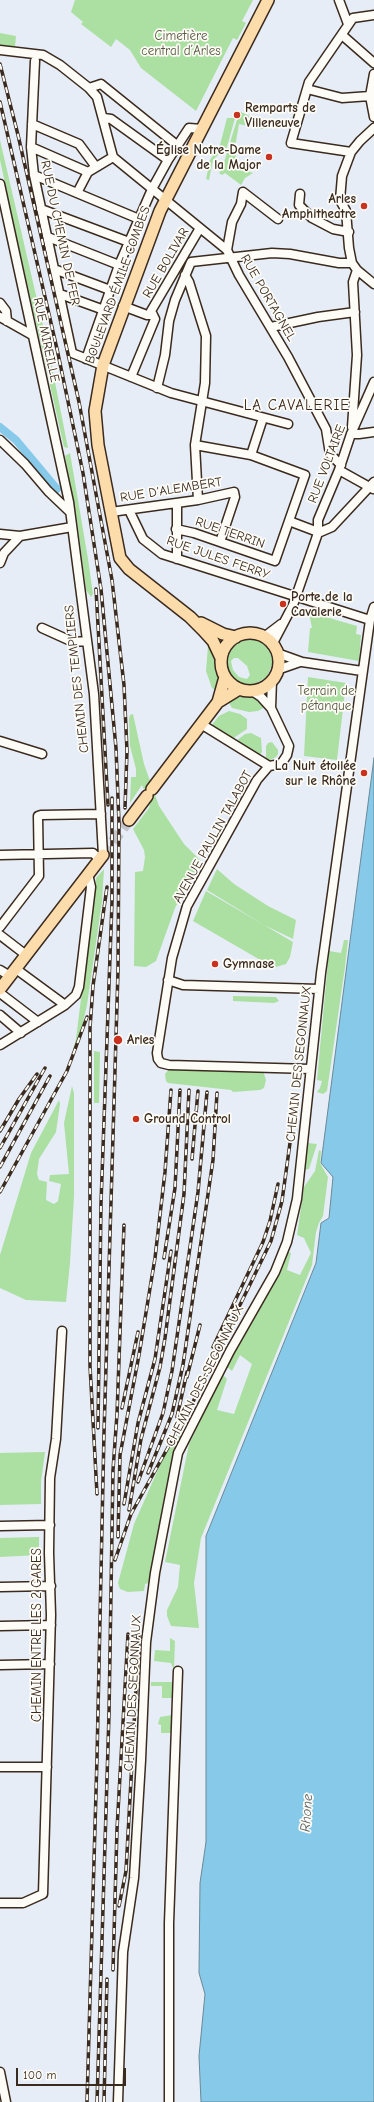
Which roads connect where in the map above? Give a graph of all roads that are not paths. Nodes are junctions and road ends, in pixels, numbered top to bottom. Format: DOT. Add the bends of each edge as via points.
graph roads {
  1 [pos="268,0"];
  2 [pos="339,0"];
  3 [pos="374,15"];
  4 [pos="348,24"];
  5 [pos="342,35"];
  6 [pos="0,50"];
  7 [pos="35,61"];
  8 [pos="374,63"];
  9 [pos="374,74"];
  10 [pos="89,88"];
  11 [pos="307,89"];
  12 [pos="370,96"];
  13 [pos="374,117"];
  14 [pos="104,118"];
  15 [pos="32,124"];
  16 [pos="374,128"];
  17 [pos="202,129"];
  18 [pos="178,146"];
  19 [pos="31,147"];
  20 [pos="351,152"];
  21 [pos="113,157"];
  22 [pos="168,160"];
  23 [pos="96,167"];
  24 [pos="88,172"];
  25 [pos="34,176"];
  26 [pos="0,184"];
  27 [pos="152,189"];
  28 [pos="77,193"];
  29 [pos="300,194"];
  30 [pos="165,200"];
  31 [pos="41,209"];
  32 [pos="139,219"];
  33 [pos="278,219"];
  34 [pos="200,228"];
  35 [pos="349,232"];
  36 [pos="48,237"];
  37 [pos="129,242"];
  38 [pos="228,250"];
  39 [pos="232,258"];
  40 [pos="119,265"];
  41 [pos="354,266"];
  42 [pos="54,269"];
  43 [pos="185,275"];
  44 [pos="374,284"];
  45 [pos="110,290"];
  46 [pos="60,294"];
  47 [pos="0,303"];
  48 [pos="123,306"];
  49 [pos="104,310"];
  50 [pos="355,312"];
  51 [pos="153,315"];
  52 [pos="5,322"];
  53 [pos="271,328"];
  54 [pos="32,335"];
  55 [pos="86,358"];
  56 [pos="103,365"];
  57 [pos="130,377"];
  58 [pos="374,382"];
  59 [pos="157,388"];
  60 [pos="201,402"];
  61 [pos="263,418"];
  62 [pos="288,424"];
  63 [pos="374,432"];
  64 [pos="351,434"];
  65 [pos="0,440"];
  66 [pos="195,445"];
  67 [pos="251,455"];
  68 [pos="340,467"];
  69 [pos="373,486"];
  70 [pos="198,500"];
  71 [pos="69,502"];
  72 [pos="177,503"];
  73 [pos="129,510"];
  74 [pos="70,512"];
  75 [pos="111,512"];
  76 [pos="289,522"];
  77 [pos="72,527"];
  78 [pos="176,529"];
  79 [pos="318,533"];
  80 [pos="0,534"];
  81 [pos="20,536"];
  82 [pos="220,542"];
  83 [pos="2,553"];
  84 [pos="177,559"];
  85 [pos="0,563"];
  86 [pos="296,598"];
  87 [pos="374,607"];
  88 [pos="190,617"];
  89 [pos="370,620"];
  90 [pos="42,628"];
  91 [pos="236,637"];
  92 [pos="87,640"];
  93 [pos="271,645"];
  94 [pos="221,658"];
  95 [pos="302,662"];
  96 [pos="362,671"];
  97 [pos="275,675"];
  98 [pos="225,677"];
  99 [pos="239,689"];
  100 [pos="252,691"];
  101 [pos="218,702"];
  102 [pos="271,708"];
  103 [pos="201,724"];
  104 [pos="0,741"];
  105 [pos="42,754"];
  106 [pos="268,766"];
  107 [pos="101,814"];
  108 [pos="129,820"];
  109 [pos="38,854"];
  110 [pos="0,855"];
  111 [pos="101,857"];
  112 [pos="88,874"];
  113 [pos="0,927"];
  114 [pos="0,935"];
  115 [pos="26,955"];
  116 [pos="0,970"];
  117 [pos="13,972"];
  118 [pos="168,980"];
  119 [pos="0,989"];
  120 [pos="319,990"];
  121 [pos="0,992"];
  122 [pos="65,1006"];
  123 [pos="0,1015"];
  124 [pos="38,1022"];
  125 [pos="21,1032"];
  126 [pos="0,1046"];
  127 [pos="310,1069"];
  128 [pos="62,1331"];
  129 [pos="50,1525"];
  130 [pos="0,1526"];
  131 [pos="51,1586"];
  132 [pos="0,1587"];
  133 [pos="0,1626"];
  134 [pos="51,1626"];
  135 [pos="50,1664"];
  136 [pos="0,1665"];
  137 [pos="178,1672"];
  138 [pos="0,1767"];
  139 [pos="47,1767"];
  140 [pos="0,1903"];
  141 [pos="0,2072"];
  142 [pos="6,2102"];
  143 [pos="118,2102"];
  144 [pos="169,2102"];
  1 -- 17 [label="main road, BOULEVARD ÉMILE COMBES"];
  2 -- 4 [label="street"];
  3 -- 4 [label="street" via="355,17"];
  4 -- 5 [label="street"];
  5 -- 8 [label="street"];
  5 -- 11 [label="street" via="309,82"];
  6 -- 10 [label="street" via="49,58"];
  7 -- 15 [label="street, RUE DU CHEMIN DE FER"];
  9 -- 12 [label="street"];
  10 -- 14 [label="street" via="97,97"];
  10 -- 18 [label="street" via="101,84"];
  11 -- 12 [label="street" via="342,98"];
  11 -- 20 [label="street" via="291,143"];
  12 -- 13 [label="street"];
  14 -- 21 [label="street"];
  14 -- 22 [label="street" via="111,119"];
  15 -- 19 [label="street, RUE DU CHEMIN DE FER"];
  15 -- 23 [label="street" via="79,144"];
  16 -- 20 [label="street"];
  17 -- 18 [label="street, BOULEVARD ÉMILE COMBES" via="189,128"];
  17 -- 30 [label="main road, BOULEVARD ÉMILE COMBES"];
  18 -- 22 [label="street, BOULEVARD ÉMILE COMBES"];
  19 -- 24 [label="street"];
  19 -- 25 [label="street, RUE DU CHEMIN DE FER"];
  20 -- 35 [label="street" via="342,176 340,200 346,211"];
  21 -- 23 [label="street"];
  21 -- 27 [label="street, RUE PORTAGNEL"];
  22 -- 27 [label="street, BOULEVARD ÉMILE COMBES"];
  23 -- 24 [label="street"];
  24 -- 28 [label="street"];
  25 -- 28 [label="street"];
  25 -- 31 [label="street, RUE DU CHEMIN DE FER"];
  26 -- 54 [label="street, RUE MIREILLE"];
  27 -- 30 [label="street, RUE PORTAGNEL"];
  27 -- 32 [label="street, BOULEVARD ÉMILE COMBES"];
  28 -- 32 [label="street"];
  29 -- 35 [label="street" via="299,205 312,218 333,229"];
  30 -- 34 [label="street, RUE PORTAGNEL"];
  30 -- 48 [label="main road, BOULEVARD ÉMILE COMBES"];
  31 -- 36 [label="street, RUE DU CHEMIN DE FER"];
  31 -- 37 [label="street"];
  32 -- 37 [label="street, BOULEVARD ÉMILE COMBES"];
  33 -- 38 [label="street" via="243,192 241,204 232,222"];
  34 -- 38 [label="street, RUE PORTAGNEL"];
  34 -- 51 [label="street, RUE BOLIVAR" via="152,311"];
  35 -- 41 [label="street" via="349,248"];
  36 -- 40 [label="street"];
  36 -- 42 [label="street, RUE DU CHEMIN DE FER"];
  37 -- 40 [label="street, BOULEVARD ÉMILE COMBES"];
  38 -- 39 [label="street, RUE PORTAGNEL"];
  39 -- 41 [label="street" via="272,253 290,254"];
  39 -- 43 [label="street" via="191,262"];
  39 -- 53 [label="street, RUE PORTAGNEL" via="239,275"];
  40 -- 45 [label="street, BOULEVARD ÉMILE COMBES"];
  41 -- 44 [label="street"];
  41 -- 50 [label="street"];
  42 -- 45 [label="street"];
  42 -- 46 [label="street, RUE DU CHEMIN DE FER"];
  43 -- 59 [label="street" via="169,321 165,355"];
  43 -- 60 [label="street" via="206,336 205,383"];
  45 -- 49 [label="street, BOULEVARD ÉMILE COMBES"];
  46 -- 49 [label="street"];
  46 -- 55 [label="street, RUE DU CHEMIN DE FER" via="72,353"];
  47 -- 52 [label="street" via="6,311"];
  48 -- 51 [label="street" via="147,316"];
  48 -- 56 [label="main road, BOULEVARD ÉMILE COMBES"];
  49 -- 55 [label="street, BOULEVARD ÉMILE COMBES"];
  50 -- 53 [label="street" via="318,317"];
  50 -- 64 [label="street" via="357,355"];
  51 -- 57 [label="street, RUE BOLIVAR" via="155,319"];
  52 -- 54 [label="street"];
  53 -- 68 [label="street, RUE PORTAGNEL" via="326,429 330,454"];
  54 -- 71 [label="street, RUE MIREILLE"];
  55 -- 56 [label="street, RUE DU CHEMIN DE FER"];
  56 -- 57 [label="street, RUE DU CHEMIN DE FER"];
  56 -- 75 [label="main road, BOULEVARD ÉMILE COMBES" via="95,410"];
  57 -- 59 [label="street, RUE DU CHEMIN DE FER"];
  58 -- 64 [label="street, RUE VOLTAIRE"];
  59 -- 60 [label="street, RUE DU CHEMIN DE FER"];
  60 -- 61 [label="street, RUE DU CHEMIN DE FER"];
  60 -- 66 [label="street"];
  61 -- 62 [label="street, RUE DU CHEMIN DE FER"];
  61 -- 67 [label="street"];
  63 -- 64 [label="street"];
  64 -- 68 [label="street, RUE VOLTAIRE"];
  65 -- 74 [label="street"];
  66 -- 67 [label="street"];
  66 -- 70 [label="street"];
  67 -- 76 [label="street" via="305,475"];
  68 -- 69 [label="street"];
  68 -- 79 [label="street, RUE VOLTAIRE" via="318,520"];
  69 -- 79 [label="street" via="332,527"];
  70 -- 72 [label="street, RUE D'ALEMBERT"];
  70 -- 82 [label="street, RUE D'ALEMBERT" via="234,492 235,497"];
  71 -- 74 [label="street, CHEMIN DES TEMPLIERS"];
  72 -- 73 [label="street, RUE D'ALEMBERT"];
  72 -- 78 [label="street"];
  73 -- 75 [label="street, RUE D'ALEMBERT"];
  73 -- 84 [label="street, RUE JULES FERRY" via="143,539 162,554"];
  74 -- 77 [label="street, CHEMIN DES TEMPLIERS"];
  75 -- 88 [label="main road, BOULEVARD ÉMILE COMBES" via="117,545 124,564"];
  76 -- 79 [label="street"];
  76 -- 82 [label="street, RUE TERRIN" via="275,561"];
  77 -- 81 [label="street"];
  77 -- 92 [label="street, CHEMIN DES TEMPLIERS"];
  78 -- 82 [label="street, RUE TERRIN"];
  78 -- 84 [label="street"];
  79 -- 86 [label="street, RUE VOLTAIRE"];
  80 -- 81 [label="street"];
  81 -- 83 [label="street"];
  83 -- 85 [label="street"];
  84 -- 86 [label="street, RUE JULES FERRY"];
  86 -- 89 [label="street, RUE JULES FERRY"];
  86 -- 93 [label="street, RUE VOLTAIRE"];
  87 -- 89 [label="street, CHEMIN DES SEGONNAUX"];
  88 -- 91 [label="main road, BOULEVARD ÉMILE COMBES" via="211,629"];
  88 -- 94 [label="main road, BOULEVARD ÉMILE COMBES" via="213,641"];
  89 -- 96 [label="street, CHEMIN DES SEGONNAUX"];
  90 -- 92 [label="street" via="74,642"];
  91 -- 93 [label="main road" via="255,634"];
  91 -- 94 [label="main road" via="226,646"];
  92 -- 107 [label="street, CHEMIN DES TEMPLIERS" via="94,694"];
  93 -- 95 [label="street"];
  93 -- 97 [label="main road"];
  94 -- 98 [label="main road"];
  95 -- 96 [label="street"];
  95 -- 97 [label="street" via="290,664"];
  96 -- 120 [label="street, CHEMIN DES SEGONNAUX"];
  97 -- 100 [label="main road" via="263,687"];
  97 -- 102 [label="street, AVENUE PAULIN TALABOT"];
  98 -- 99 [label="main road"];
  98 -- 101 [label="main road"];
  99 -- 100 [label="main road"];
  99 -- 101 [label="main road"];
  100 -- 102 [label="street"];
  101 -- 103 [label="main road"];
  102 -- 106 [label="street, AVENUE PAULIN TALABOT" via="289,746 285,760 281,764"];
  103 -- 106 [label="street"];
  103 -- 108 [label="main road"];
  104 -- 105 [label="street"];
  106 -- 118 [label="street, AVENUE PAULIN TALABOT" via="257,780 187,906 176,939"];
  107 -- 109 [label="street" via="38,816"];
  107 -- 111 [label="street, CHEMIN DES TEMPLIERS"];
  109 -- 110 [label="street"];
  109 -- 111 [label="street" via="93,853"];
  109 -- 113 [label="street" via="39,876"];
  111 -- 112 [label="main road"];
  112 -- 115 [label="main road"];
  112 -- 122 [label="street" via="91,887 78,987 73,999"];
  114 -- 115 [label="street"];
  115 -- 117 [label="main road"];
  116 -- 117 [label="street"];
  117 -- 119 [label="main road"];
  117 -- 122 [label="street"];
  118 -- 120 [label="street" via="183,985"];
  118 -- 127 [label="street, AVENUE PAULIN TALABOT" via="157,1053 161,1063"];
  120 -- 127 [label="street, CHEMIN DES SEGONNAUX"];
  121 -- 124 [label="street"];
  122 -- 124 [label="street"];
  123 -- 125 [label="street"];
  124 -- 125 [label="street"];
  125 -- 126 [label="street"];
  127 -- 143 [label="street, CHEMIN DES SEGONNAUX" via="297,1199 287,1242 275,1272 187,1431 178,1453 166,1512 146,1642 134,1878 123,1952"];
  128 -- 129 [label="street, CHEMIN ENTRE LES 2 GARES" via="56,1439 50,1478"];
  129 -- 130 [label="street"];
  129 -- 131 [label="street, CHEMIN ENTRE LES 2 GARES"];
  131 -- 132 [label="street"];
  131 -- 134 [label="street, CHEMIN ENTRE LES 2 GARES"];
  133 -- 134 [label="street"];
  134 -- 135 [label="street, CHEMIN ENTRE LES 2 GARES"];
  135 -- 136 [label="street"];
  135 -- 139 [label="street, CHEMIN ENTRE LES 2 GARES"];
  137 -- 144 [label="street" via="169,1923"];
  138 -- 139 [label="street"];
  139 -- 140 [label="street, CHEMIN ENTRE LES 2 GARES" via="43,1894 23,1903"];
  141 -- 142 [label="street"];
}
